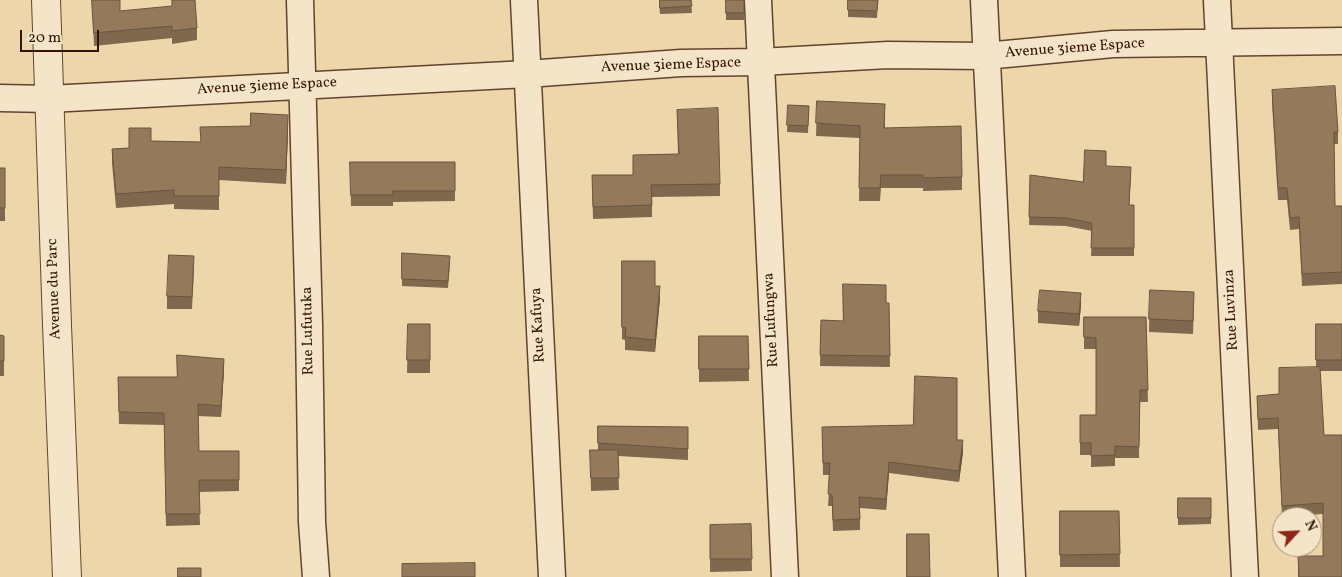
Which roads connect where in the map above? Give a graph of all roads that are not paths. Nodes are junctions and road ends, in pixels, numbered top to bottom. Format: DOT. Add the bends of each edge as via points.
graph roads {
  1 [pos="46,0"];
  2 [pos="300,0"];
  3 [pos="524,0"];
  4 [pos="758,0"];
  5 [pos="984,0"];
  6 [pos="1218,0"];
  7 [pos="1342,41"];
  8 [pos="1219,44"];
  9 [pos="985,56"];
  10 [pos="760,62"];
  11 [pos="527,74"];
  12 [pos="303,85"];
  13 [pos="0,98"];
  14 [pos="49,99"];
  15 [pos="67,577"];
  16 [pos="316,577"];
  17 [pos="552,577"];
  18 [pos="785,577"];
  19 [pos="1012,577"];
  20 [pos="1246,577"];
  1 -- 14 [label="street, Avenue du Parc"];
  2 -- 12 [label="street, Rue Lufutuka"];
  3 -- 11 [label="street, Rue Kafuya"];
  4 -- 10 [label="street, Rue Lufungwa"];
  5 -- 9 [label="street"];
  6 -- 8 [label="street, Rue Luvinza"];
  7 -- 8 [label="street, Avenue 3ieme Espace"];
  8 -- 9 [label="street, Avenue 3ieme Espace" via="1113,44"];
  8 -- 20 [label="street, Rue Luvinza"];
  9 -- 10 [label="street, Avenue 3ieme Espace" via="888,56"];
  9 -- 19 [label="street"];
  10 -- 11 [label="street, Avenue 3ieme Espace" via="681,63"];
  10 -- 18 [label="street, Rue Lufungwa"];
  11 -- 12 [label="street, Avenue 3ieme Espace"];
  11 -- 17 [label="street, Rue Kafuya"];
  12 -- 14 [label="street, Avenue 3ieme Espace"];
  12 -- 16 [label="street, Rue Lufutuka" via="312,522"];
  13 -- 14 [label="street, Avenue 3ieme Espace"];
  14 -- 15 [label="street, Avenue du Parc"];
}
